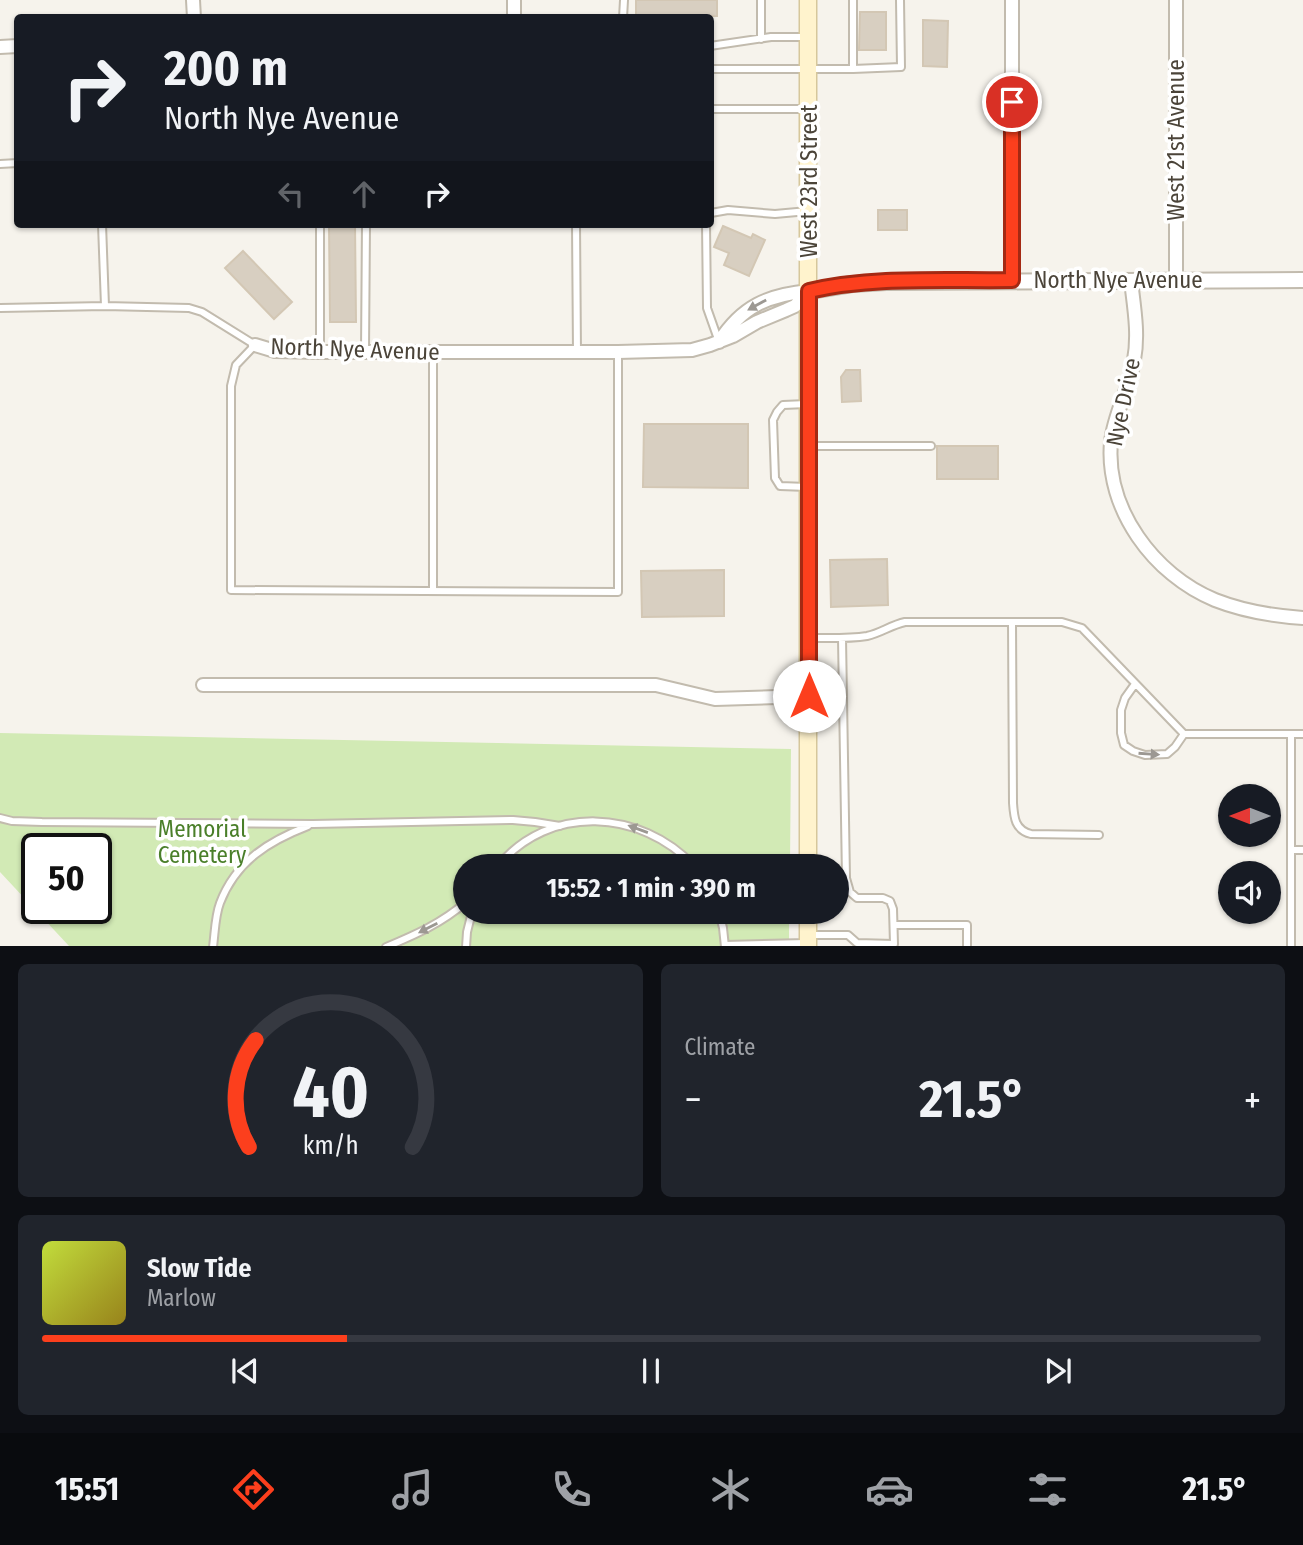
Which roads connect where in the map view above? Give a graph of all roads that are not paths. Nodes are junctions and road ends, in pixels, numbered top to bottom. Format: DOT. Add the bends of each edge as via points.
graph roads {
  1 [pos="761,0"];
  2 [pos="808,0"];
  3 [pos="853,0"];
  4 [pos="900,0"];
  5 [pos="1012,0"];
  6 [pos="1176,0"];
  7 [pos="809,37"];
  8 [pos="761,39"];
  9 [pos="714,45"];
  10 [pos="714,69"];
  11 [pos="809,69"];
  12 [pos="853,69"];
  13 [pos="714,109"];
  14 [pos="809,109"];
  15 [pos="808,211"];
  16 [pos="714,213"];
  17 [pos="102,228"];
  18 [pos="320,228"];
  19 [pos="366,228"];
  20 [pos="576,228"];
  21 [pos="706,228"];
  22 [pos="1012,280"];
  23 [pos="1303,280"];
  24 [pos="1131,281"];
  25 [pos="1176,281"];
  26 [pos="809,291"];
  27 [pos="105,306"];
  28 [pos="0,308"];
  29 [pos="719,342"];
  30 [pos="255,345"];
  31 [pos="320,352"];
  32 [pos="366,352"];
  33 [pos="433,352"];
  34 [pos="577,352"];
  35 [pos="618,352"];
  36 [pos="809,404"];
  37 [pos="809,446"];
  38 [pos="931,446"];
  39 [pos="809,487"];
  40 [pos="433,590"];
  41 [pos="1303,618"];
  42 [pos="1012,622"];
  43 [pos="808,638"];
  44 [pos="842,638"];
  45 [pos="1135,684"];
  46 [pos="203,685"];
  47 [pos="809,696"];
  48 [pos="1184,734"];
  49 [pos="1291,734"];
  50 [pos="1303,734"];
  51 [pos="0,818"];
  52 [pos="313,824"];
  53 [pos="560,826"];
  54 [pos="1099,835"];
  55 [pos="1291,850"];
  56 [pos="1303,850"];
  57 [pos="510,854"];
  58 [pos="681,854"];
  59 [pos="808,854"];
  60 [pos="453,912"];
  61 [pos="469,924"];
  62 [pos="722,924"];
  63 [pos="808,924"];
  64 [pos="894,925"];
  65 [pos="808,942"];
  66 [pos="213,946"];
  67 [pos="388,946"];
  68 [pos="466,946"];
  69 [pos="725,946"];
  70 [pos="967,946"];
  71 [pos="1291,946"];
  1 -- 8 [label="lane"];
  2 -- 7 [label="main road, West 23rd Street"];
  3 -- 12 [label="lane"];
  4 -- 12 [label="lane" via="901,66"];
  5 -- 22 [label="street"];
  6 -- 25 [label="street, West 21st Avenue"];
  7 -- 8 [label="lane"];
  7 -- 11 [label="main road, West 23rd Street"];
  8 -- 9 [label="lane"];
  10 -- 11 [label="lane"];
  11 -- 12 [label="lane"];
  11 -- 14 [label="main road, West 23rd Street"];
  13 -- 14 [label="lane"];
  14 -- 15 [label="main road, West 23rd Street"];
  15 -- 16 [label="lane"];
  15 -- 26 [label="main road, West 23rd Street"];
  17 -- 27 [label="lane"];
  18 -- 31 [label="lane"];
  19 -- 32 [label="lane"];
  20 -- 34 [label="lane"];
  21 -- 29 [label="lane" via="707,308"];
  22 -- 24 [label="street, North Nye Avenue"];
  22 -- 26 [label="street, North Nye Avenue" via="860,283"];
  23 -- 25 [label="street, North Nye Avenue"];
  24 -- 25 [label="street, North Nye Avenue"];
  24 -- 41 [label="street, Nye Drive" via="1134,361 1111,443 1117,496 1130,527 1167,570 1215,600 1274,616"];
  26 -- 29 [label="street, North Nye Avenue" via="778,295 754,306 735,320"];
  26 -- 36 [label="main road, West 23rd Street"];
  27 -- 28 [label="lane, North Nye Avenue"];
  27 -- 30 [label="lane, North Nye Avenue" via="189,308"];
  29 -- 35 [label="street, North Nye Avenue" via="692,349"];
  30 -- 31 [label="street, North Nye Avenue" via="275,351"];
  30 -- 40 [label="lane" via="236,365 231,386 231,590"];
  31 -- 32 [label="street, North Nye Avenue"];
  32 -- 33 [label="street, North Nye Avenue"];
  33 -- 34 [label="street, North Nye Avenue"];
  33 -- 40 [label="lane"];
  34 -- 35 [label="street, North Nye Avenue"];
  35 -- 40 [label="lane" via="618,592"];
  36 -- 37 [label="main road, West 23rd Street"];
  36 -- 39 [label="lane" via="783,405 773,420 775,478 780,486"];
  37 -- 38 [label="lane"];
  37 -- 39 [label="main road, West 23rd Street"];
  39 -- 43 [label="main road, West 23rd Street"];
  42 -- 44 [label="lane" via="905,622 879,633"];
  42 -- 45 [label="lane" via="1062,622 1082,628"];
  42 -- 54 [label="lane" via="1013,803 1018,827 1031,834"];
  43 -- 44 [label="lane"];
  43 -- 47 [label="main road, West 23rd Street"];
  44 -- 64 [label="lane" via="846,878 857,898 890,901"];
  45 -- 48 [label="lane"];
  45 -- 48 [label="lane, one-way" via="1121,710 1124,744 1145,755 1167,754"];
  46 -- 47 [label="street" via="656,685 715,699"];
  47 -- 59 [label="main road, West 23rd Street"];
  48 -- 49 [label="lane"];
  49 -- 50 [label="lane"];
  49 -- 55 [label="lane"];
  51 -- 52 [label="lane"];
  52 -- 53 [label="lane" via="513,820"];
  52 -- 66 [label="lane" via="287,834 246,861 220,904"];
  53 -- 57 [label="lane"];
  58 -- 53 [label="lane, one-way" via="658,837 627,825 586,821"];
  55 -- 56 [label="lane"];
  55 -- 71 [label="lane"];
  60 -- 67 [label="lane, one-way"];
  61 -- 68 [label="lane"];
  62 -- 69 [label="lane"];
  63 -- 65 [label="main road"];
  64 -- 65 [label="lane" via="894,944 857,943 848,935"];
  64 -- 70 [label="lane" via="967,925"];
  65 -- 69 [label="lane"];
}
